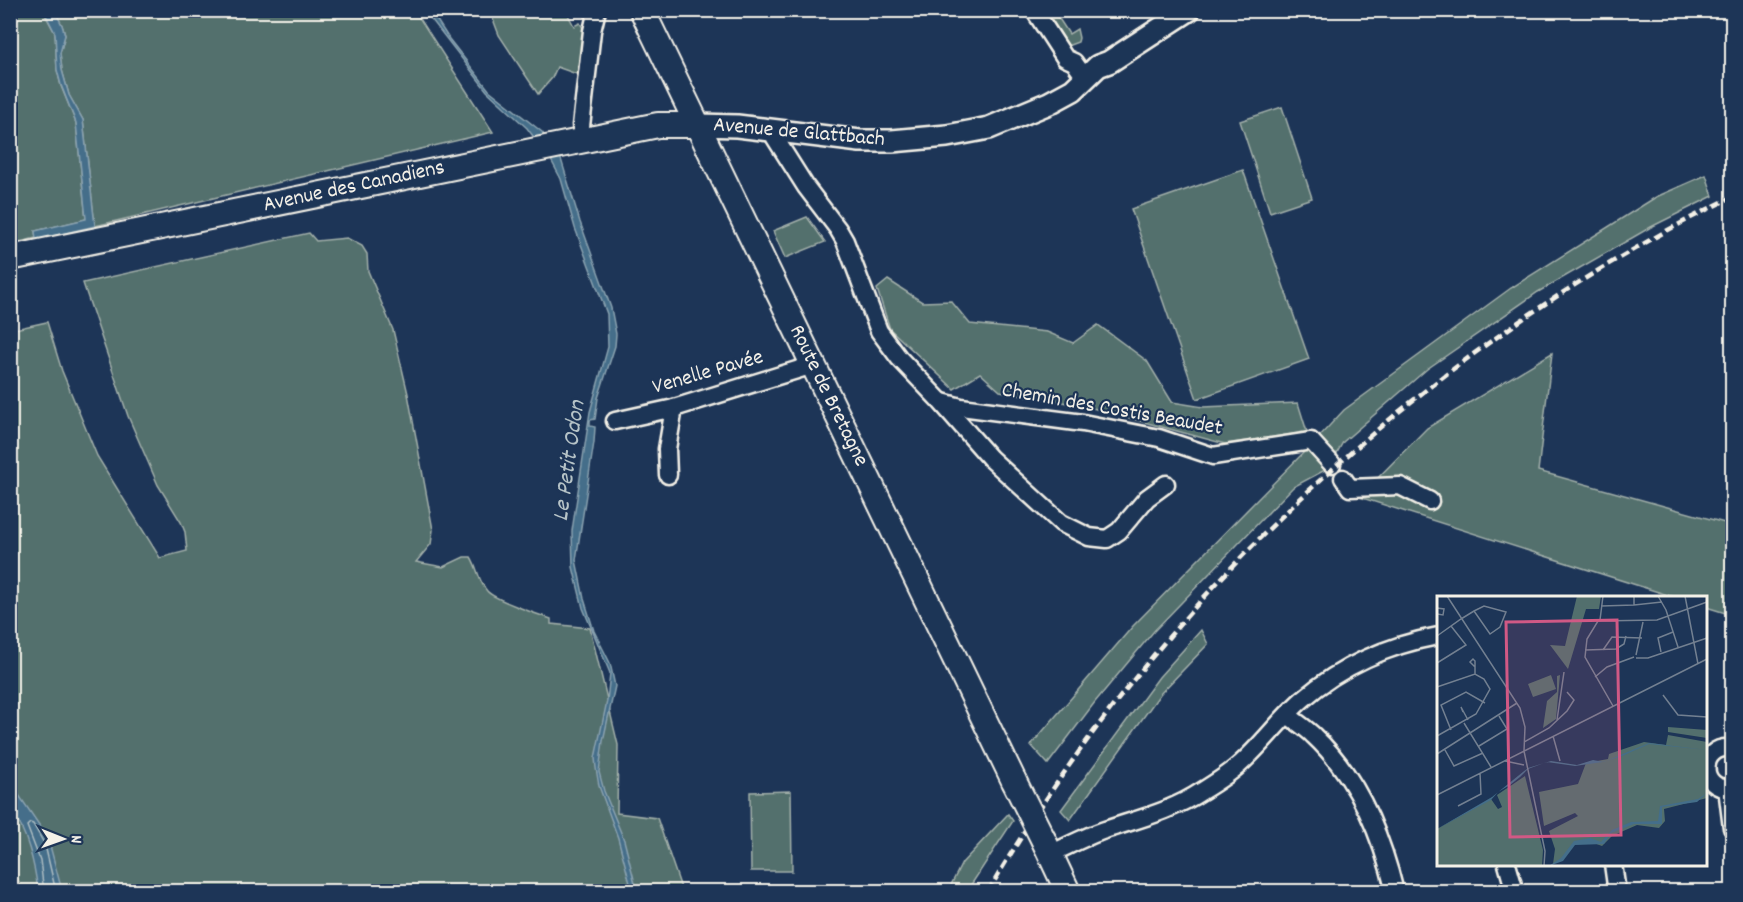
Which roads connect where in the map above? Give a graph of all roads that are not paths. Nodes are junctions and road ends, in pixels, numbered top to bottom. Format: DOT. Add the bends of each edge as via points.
graph roads {
  1 [pos="597,10"];
  2 [pos="642,10"];
  3 [pos="1034,10"];
  4 [pos="1189,10"];
  5 [pos="1086,79"];
  6 [pos="698,124"];
  7 [pos="581,126"];
  8 [pos="774,131"];
  9 [pos="10,258"];
  10 [pos="813,365"];
  11 [pos="941,402"];
  12 [pos="674,408"];
  13 [pos="615,421"];
  14 [pos="1332,464"];
  15 [pos="668,476"];
  16 [pos="1343,478"];
  17 [pos="1166,484"];
  18 [pos="1430,501"];
  19 [pos="1437,636"];
  20 [pos="1288,715"];
  21 [pos="1732,748"];
  22 [pos="1708,753"];
  23 [pos="1730,788"];
  24 [pos="1732,828"];
  25 [pos="1047,848"];
  26 [pos="1509,866"];
  27 [pos="1612,866"];
  28 [pos="1068,891"];
  29 [pos="1395,891"];
  30 [pos="1515,891"];
  31 [pos="1617,891"];
  1 -- 7 [label="street"];
  2 -- 6 [label="main road, Route de Bretagne"];
  3 -- 5 [label="street" via="1065,58 1074,62"];
  4 -- 5 [label="street, Avenue de Glattbach" via="1098,66"];
  5 -- 8 [label="street, Avenue de Glattbach" via="1069,93 989,128 947,136 860,141"];
  6 -- 8 [label="street, Avenue de Glattbach"];
  6 -- 9 [label="main road, Avenue des Canadiens" via="658,125"];
  6 -- 10 [label="main road, Route de Bretagne"];
  8 -- 11 [label="street" via="793,168 845,241 879,331"];
  10 -- 12 [label="street, Venelle Pavée"];
  10 -- 25 [label="main road, Route de Bretagne, bridge"];
  11 -- 14 [label="street, Chemin des Costis Beaudet" via="1094,425 1159,438 1213,456 1311,441"];
  11 -- 17 [label="street" via="1015,482 1061,523 1089,537 1107,539 1119,531 1147,498"];
  12 -- 13 [label="street, Venelle Pavée"];
  12 -- 15 [label="street" via="667,449"];
  16 -- 18 [label="street" via="1350,489 1400,486"];
  19 -- 20 [label="street" via="1403,645 1329,678"];
  20 -- 25 [label="street" via="1241,764 1199,793 1170,809"];
  20 -- 29 [label="street" via="1330,753 1359,794 1381,839"];
  21 -- 22 [label="street"];
  22 -- 23 [label="street" via="1708,777 1714,784"];
  23 -- 24 [label="street"];
  25 -- 28 [label="main road, Route de Bretagne"];
  26 -- 30 [label="street"];
  27 -- 31 [label="street"];
}
